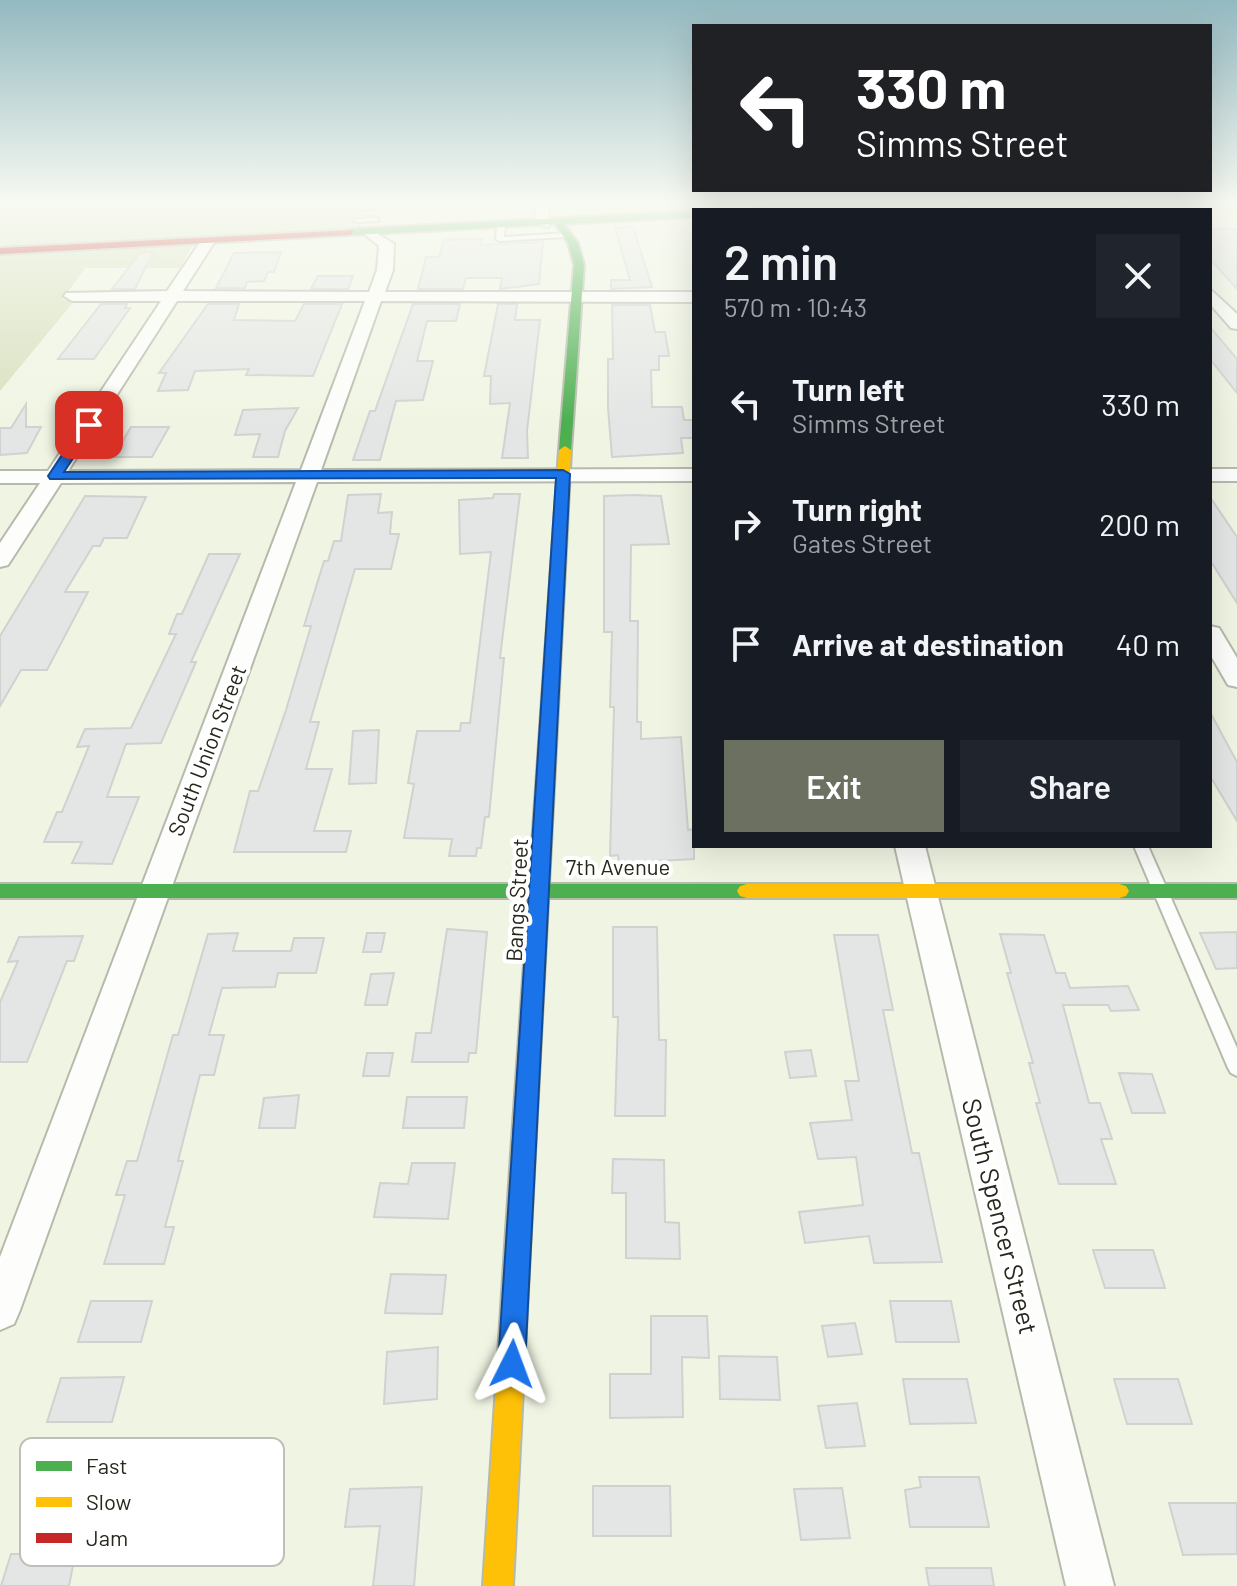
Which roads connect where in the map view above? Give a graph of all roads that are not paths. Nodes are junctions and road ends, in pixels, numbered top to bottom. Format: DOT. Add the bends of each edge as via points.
graph roads {
  1 [pos="187,275"];
  2 [pos="383,275"];
  3 [pos="577,275"];
  4 [pos="1212,295"];
  5 [pos="72,296"];
  6 [pos="1212,296"];
  7 [pos="1237,296"];
  8 [pos="173,297"];
  9 [pos="375,297"];
  10 [pos="576,297"];
  11 [pos="692,297"];
  12 [pos="1237,324"];
  13 [pos="563,474"];
  14 [pos="310,475"];
  15 [pos="692,475"];
  16 [pos="1212,475"];
  17 [pos="1237,475"];
  18 [pos="55,476"];
  19 [pos="0,477"];
  20 [pos="0,560"];
  21 [pos="1212,636"];
  22 [pos="1237,679"];
  23 [pos="910,848"];
  24 [pos="1142,848"];
  25 [pos="541,890"];
  26 [pos="920,890"];
  27 [pos="0,891"];
  28 [pos="1161,891"];
  29 [pos="1237,891"];
  30 [pos="153,892"];
  31 [pos="1237,1068"];
  32 [pos="0,1310"];
  33 [pos="498,1586"];
  34 [pos="1090,1586"];
  1 -- 8 [label="street"];
  2 -- 9 [label="street, South Union Street"];
  3 -- 10 [label="street, Bangs Street"];
  4 -- 7 [label="street"];
  5 -- 8 [label="street"];
  6 -- 12 [label="street"];
  8 -- 9 [label="street"];
  8 -- 18 [label="street"];
  9 -- 10 [label="street"];
  9 -- 14 [label="street, South Union Street"];
  10 -- 11 [label="street"];
  10 -- 13 [label="street, Bangs Street"];
  13 -- 14 [label="street"];
  13 -- 15 [label="street"];
  13 -- 25 [label="street, Bangs Street"];
  14 -- 18 [label="street"];
  14 -- 30 [label="street, South Union Street"];
  16 -- 17 [label="street"];
  18 -- 19 [label="street"];
  18 -- 20 [label="street"];
  21 -- 22 [label="street"];
  23 -- 26 [label="street, South Spencer Street"];
  24 -- 28 [label="lane"];
  25 -- 26 [label="street, 7th Avenue"];
  25 -- 30 [label="street, 7th Avenue"];
  25 -- 33 [label="street, Bangs Street"];
  26 -- 28 [label="street, 7th Avenue"];
  26 -- 34 [label="street, South Spencer Street"];
  27 -- 30 [label="street, 7th Avenue"];
  28 -- 29 [label="street, 7th Avenue"];
  28 -- 31 [label="lane"];
  30 -- 32 [label="street, South Union Street"];
}
